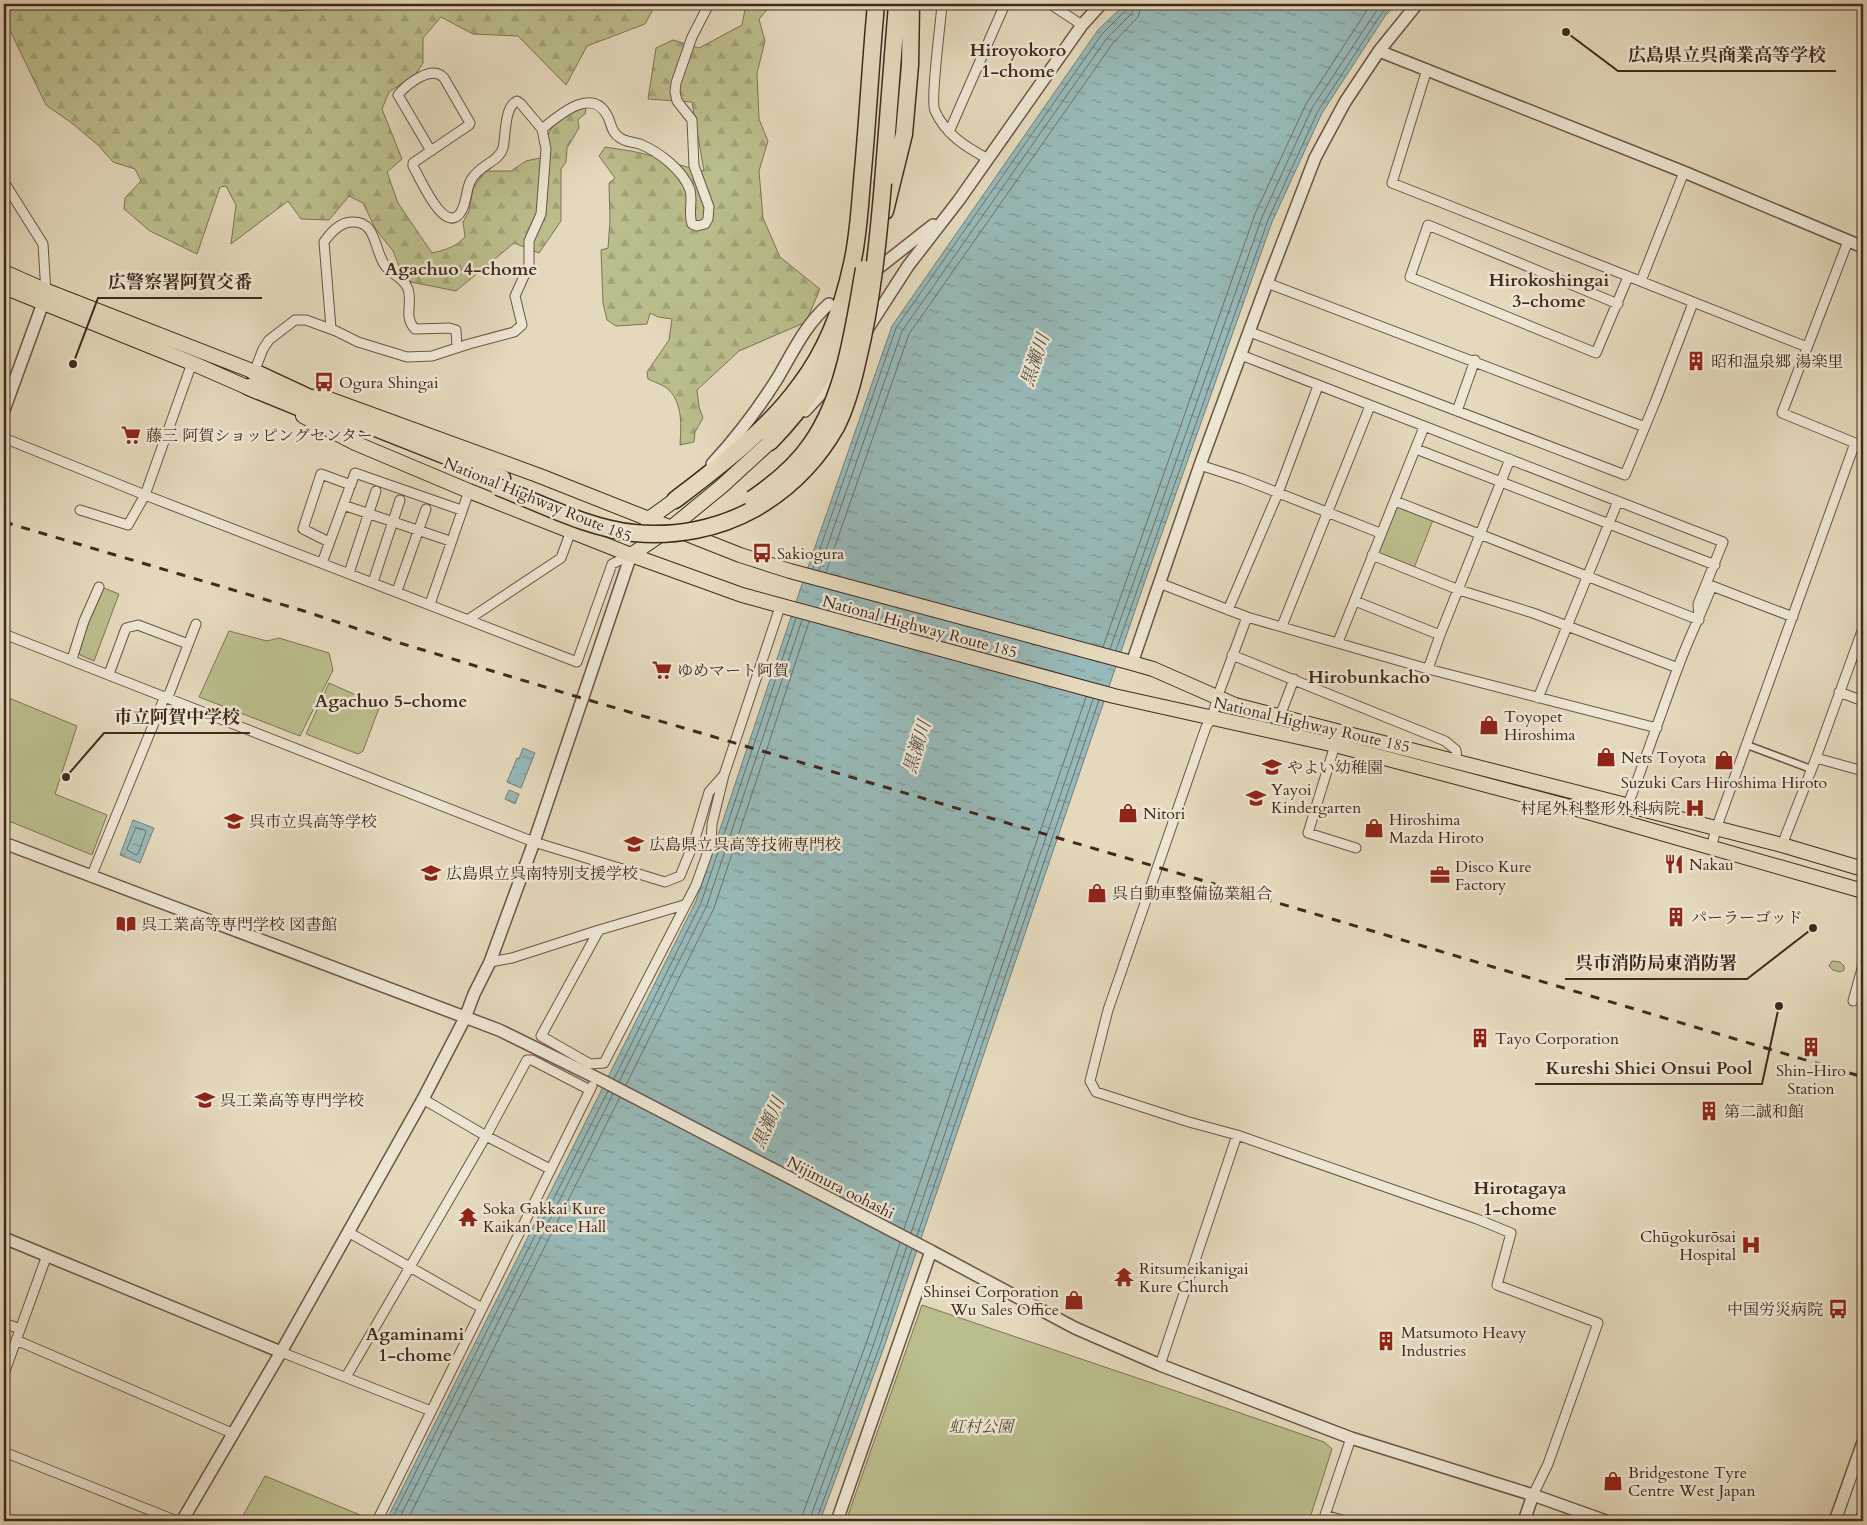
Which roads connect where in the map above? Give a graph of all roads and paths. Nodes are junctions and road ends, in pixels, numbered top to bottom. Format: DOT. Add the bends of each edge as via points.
graph roads {
  1 [pos="709,4"];
  2 [pos="876,4"];
  3 [pos="886,4"];
  4 [pos="897,4"];
  5 [pos="911,4"];
  6 [pos="942,4"];
  7 [pos="1005,4"];
  8 [pos="1050,4"];
  9 [pos="1101,4"];
  10 [pos="1416,4"];
  11 [pos="1082,25"];
  12 [pos="1379,51"];
  13 [pos="1427,69"];
  14 [pos="542,129"];
  15 [pos="949,132"];
  16 [pos="431,151"];
  17 [pos="988,159"];
  18 [pos="1684,172"];
  19 [pos="4,182"];
  20 [pos="877,183"];
  21 [pos="959,200"];
  22 [pos="1848,241"];
  23 [pos="1863,247"];
  24 [pos="881,266"];
  25 [pos="4,272"];
  26 [pos="1628,277"];
  27 [pos="1641,281"];
  28 [pos="1267,283"];
  29 [pos="4,288"];
  30 [pos="45,297"];
  31 [pos="1693,303"];
  32 [pos="829,304"];
  33 [pos="1618,304"];
  34 [pos="331,328"];
  35 [pos="1250,332"];
  36 [pos="457,347"];
  37 [pos="1807,347"];
  38 [pos="1242,355"];
  39 [pos="1474,360"];
  40 [pos="192,363"];
  41 [pos="251,379"];
  42 [pos="1318,386"];
  43 [pos="1370,406"];
  44 [pos="4,410"];
  45 [pos="1457,411"];
  46 [pos="1644,426"];
  47 [pos="1424,427"];
  48 [pos="4,438"];
  49 [pos="770,442"];
  50 [pos="1416,449"];
  51 [pos="1510,458"];
  52 [pos="1200,465"];
  53 [pos="1502,482"];
  54 [pos="351,485"];
  55 [pos="376,491"];
  56 [pos="468,491"];
  57 [pos="1278,493"];
  58 [pos="145,495"];
  59 [pos="400,500"];
  60 [pos="675,500"];
  61 [pos="1395,501"];
  62 [pos="1618,501"];
  63 [pos="343,505"];
  64 [pos="426,509"];
  65 [pos="80,510"];
  66 [pos="461,510"];
  67 [pos="1328,513"];
  68 [pos="368,514"];
  69 [pos="650,518"];
  70 [pos="392,522"];
  71 [pos="1609,524"];
  72 [pos="672,527"];
  73 [pos="571,531"];
  74 [pos="418,532"];
  75 [pos="1380,533"];
  76 [pos="1480,536"];
  77 [pos="450,541"];
  78 [pos="329,542"];
  79 [pos="631,555"];
  80 [pos="1372,556"];
  81 [pos="322,563"];
  82 [pos="1714,565"];
  83 [pos="349,573"];
  84 [pos="1588,578"];
  85 [pos="373,582"];
  86 [pos="1159,582"];
  87 [pos="99,588"];
  88 [pos="1459,590"];
  89 [pos="397,591"];
  90 [pos="1355,601"];
  91 [pos="430,604"];
  92 [pos="785,608"];
  93 [pos="1228,610"];
  94 [pos="1247,617"];
  95 [pos="1792,617"];
  96 [pos="469,619"];
  97 [pos="1699,620"];
  98 [pos="196,624"];
  99 [pos="1282,626"];
  100 [pos="1567,626"];
  101 [pos="1863,628"];
  102 [pos="4,634"];
  103 [pos="1440,635"];
  104 [pos="1862,638"];
  105 [pos="1338,642"];
  106 [pos="188,644"];
  107 [pos="1232,655"];
  108 [pos="72,659"];
  109 [pos="1129,662"];
  110 [pos="1428,668"];
  111 [pos="1678,668"];
  112 [pos="109,674"];
  113 [pos="1294,679"];
  114 [pos="1839,692"];
  115 [pos="166,696"];
  116 [pos="1217,698"];
  117 [pos="1538,698"];
  118 [pos="1863,701"];
  119 [pos="1280,716"];
  120 [pos="1212,718"];
  121 [pos="1657,728"];
  122 [pos="1335,745"];
  123 [pos="1747,745"];
  124 [pos="1816,758"];
  125 [pos="1457,762"];
  126 [pos="1811,769"];
  127 [pos="1863,771"];
  128 [pos="724,776"];
  129 [pos="1627,806"];
  130 [pos="1716,829"];
  131 [pos="534,842"];
  132 [pos="4,843"];
  133 [pos="1782,846"];
  134 [pos="1356,848"];
  135 [pos="1711,848"];
  136 [pos="1863,870"];
  137 [pos="91,877"];
  138 [pos="1863,891"];
  139 [pos="684,905"];
  140 [pos="598,930"];
  141 [pos="490,962"];
  142 [pos="1863,965"];
  143 [pos="1853,1001"];
  144 [pos="465,1018"];
  145 [pos="598,1078"];
  146 [pos="423,1100"];
  147 [pos="486,1136"];
  148 [pos="1237,1136"];
  149 [pos="550,1170"];
  150 [pos="348,1232"];
  151 [pos="4,1238"];
  152 [pos="931,1252"];
  153 [pos="47,1255"];
  154 [pos="410,1267"];
  155 [pos="482,1308"];
  156 [pos="4,1323"];
  157 [pos="20,1329"];
  158 [pos="16,1340"];
  159 [pos="281,1352"];
  160 [pos="1160,1365"];
  161 [pos="4,1374"];
  162 [pos="346,1377"];
  163 [pos="431,1411"];
  164 [pos="234,1434"];
  165 [pos="1351,1438"];
  166 [pos="1863,1442"];
  167 [pos="4,1452"];
  168 [pos="1863,1478"];
  169 [pos="1532,1495"];
  170 [pos="1324,1518"];
  171 [pos="177,1521"];
  172 [pos="182,1521"];
  173 [pos="377,1521"];
  174 [pos="837,1521"];
  175 [pos="1345,1521"];
  176 [pos="1524,1521"];
  177 [pos="1606,1521"];
  178 [pos="1835,1521"];
  179 [pos="1848,1521"];
  1 -- 14 [label="street" via="692,37 675,92 692,120 694,166 709,207 705,224 692,224 689,188 678,171 645,146 619,138 608,116 596,104 584,103 570,108"];
  2 -- 60 [label="highway" via="852,264 829,335 801,385 770,421"];
  3 -- 20 [label="highway"];
  4 -- 20 [label="highway"];
  5 -- 49 [label="highway" via="904,134 872,260 847,330 826,371 797,413"];
  6 -- 15 [label="street" via="934,110"];
  7 -- 15 [label="street"];
  8 -- 11 [label="street"];
  9 -- 11 [label="street"];
  10 -- 12 [label="street"];
  11 -- 17 [label="street"];
  12 -- 13 [label="street"];
  12 -- 28 [label="street" via="1345,102 1315,158"];
  13 -- 18 [label="street"];
  13 -- 26 [label="street" via="1392,183"];
  14 -- 16 [label="street" via="522,104 517,101 510,106 500,153 496,159 479,168 471,180 462,210 452,218 445,217 438,210 413,166"];
  14 -- 36 [label="street" via="546,149 541,214 529,241 529,265 515,296 522,324 514,332"];
  15 -- 17 [label="street"];
  16 -- 16 [label="street" via="470,123 444,78 434,73 426,74 398,95"];
  17 -- 21 [label="street"];
  18 -- 22 [label="street"];
  18 -- 27 [label="street"];
  19 -- 30 [label="street" via="43,244"];
  20 -- 41 [label="highway, bridge" via="870,304 854,380 836,426 823,448 793,482 774,498 720,524 697,530 653,534 619,530 580,519 500,482"];
  21 -- 24 [label="street" via="923,234"];
  21 -- 49 [label="street" via="908,266 842,372"];
  22 -- 23 [label="street"];
  22 -- 37 [label="street"];
  25 -- 30 [label="highway, National Highway Route 185"];
  26 -- 27 [label="street"];
  26 -- 33 [label="street"];
  27 -- 31 [label="street"];
  28 -- 35 [label="street"];
  28 -- 39 [label="street"];
  29 -- 30 [label="highway, National Highway Route 185"];
  30 -- 40 [label="highway, National Highway Route 185"];
  30 -- 41 [label="highway, National Highway Route 185"];
  30 -- 44 [label="street"];
  31 -- 37 [label="street"];
  31 -- 46 [label="street"];
  32 -- 60 [label="street" via="810,323 746,424 719,457"];
  33 -- 33 [label="street" via="1596,353 1410,276 1428,225"];
  34 -- 36 [label="street" via="358,342 407,357 432,356"];
  34 -- 36 [label="street" via="324,242 339,226 359,222 368,227 386,266 408,289 411,325 415,329 456,330"];
  34 -- 41 [label="street" via="295,320 269,340"];
  35 -- 38 [label="street"];
  35 -- 45 [label="street"];
  37 -- 95 [label="street" via="1782,414 1855,443"];
  38 -- 42 [label="street"];
  38 -- 52 [label="street"];
  39 -- 45 [label="street"];
  39 -- 46 [label="street"];
  40 -- 41 [label="highway, National Highway Route 185"];
  40 -- 58 [label="street"];
  41 -- 56 [label="highway, National Highway Route 185" via="355,443"];
  41 -- 69 [label="highway, National Highway Route 185" via="381,417"];
  42 -- 43 [label="street"];
  42 -- 57 [label="street"];
  43 -- 47 [label="street"];
  43 -- 67 [label="street"];
  45 -- 46 [label="street" via="1625,475"];
  47 -- 50 [label="street"];
  47 -- 51 [label="street"];
  48 -- 58 [label="street"];
  49 -- 72 [label="highway"];
  50 -- 53 [label="street"];
  50 -- 61 [label="street"];
  51 -- 53 [label="street"];
  51 -- 62 [label="street"];
  52 -- 57 [label="street"];
  52 -- 86 [label="street"];
  53 -- 71 [label="street"];
  53 -- 76 [label="street"];
  54 -- 63 [label="street"];
  54 -- 66 [label="street" via="355,473"];
  54 -- 78 [label="street" via="321,474 303,529"];
  55 -- 68 [label="street"];
  56 -- 66 [label="street"];
  56 -- 73 [label="highway, National Highway Route 185"];
  57 -- 67 [label="street"];
  57 -- 93 [label="street"];
  58 -- 65 [label="street" via="128,525"];
  58 -- 81 [label="street"];
  59 -- 70 [label="street"];
  60 -- 69 [label="highway"];
  61 -- 75 [label="street"];
  61 -- 76 [label="street"];
  62 -- 71 [label="street"];
  62 -- 82 [label="street" via="1723,542"];
  63 -- 68 [label="street"];
  63 -- 78 [label="street"];
  64 -- 74 [label="street"];
  66 -- 77 [label="street"];
  67 -- 75 [label="street"];
  67 -- 99 [label="street"];
  68 -- 70 [label="street"];
  68 -- 83 [label="street"];
  69 -- 72 [label="highway, National Highway Route 185"];
  69 -- 79 [label="highway"];
  70 -- 74 [label="street"];
  70 -- 85 [label="street"];
  71 -- 82 [label="street"];
  71 -- 84 [label="street"];
  72 -- 79 [label="highway"];
  72 -- 109 [label="highway, National Highway Route 185" via="790,571"];
  73 -- 79 [label="highway, National Highway Route 185"];
  73 -- 96 [label="street" via="561,558"];
  74 -- 77 [label="street"];
  74 -- 89 [label="street"];
  75 -- 80 [label="street"];
  76 -- 84 [label="street"];
  76 -- 88 [label="street"];
  77 -- 91 [label="street"];
  78 -- 81 [label="street"];
  79 -- 92 [label="highway, National Highway Route 185"];
  79 -- 96 [label="street" via="612,564 577,662"];
  79 -- 131 [label="street"];
  80 -- 88 [label="street"];
  80 -- 90 [label="street"];
  81 -- 83 [label="street"];
  82 -- 97 [label="street" via="1698,604"];
  83 -- 85 [label="street"];
  84 -- 97 [label="street"];
  84 -- 100 [label="street"];
  85 -- 89 [label="street"];
  86 -- 93 [label="street"];
  86 -- 109 [label="street"];
  87 -- 108 [label="street"];
  88 -- 100 [label="street"];
  88 -- 103 [label="street"];
  89 -- 91 [label="street"];
  90 -- 103 [label="street"];
  90 -- 105 [label="street"];
  91 -- 96 [label="street"];
  92 -- 120 [label="highway, National Highway Route 185" via="1114,696"];
  92 -- 128 [label="street"];
  93 -- 94 [label="street"];
  94 -- 99 [label="street"];
  94 -- 107 [label="street"];
  95 -- 97 [label="street" via="1712,586"];
  95 -- 123 [label="street"];
  97 -- 111 [label="street"];
  98 -- 106 [label="street"];
  99 -- 105 [label="street"];
  100 -- 111 [label="street"];
  100 -- 117 [label="street"];
  101 -- 104 [label="street"];
  102 -- 108 [label="street"];
  103 -- 110 [label="street"];
  104 -- 114 [label="street"];
  105 -- 110 [label="street"];
  106 -- 112 [label="street" via="138,625 126,628"];
  106 -- 115 [label="street"];
  107 -- 113 [label="street"];
  107 -- 116 [label="street"];
  108 -- 112 [label="street"];
  109 -- 116 [label="highway, National Highway Route 185" via="1153,669"];
  110 -- 117 [label="street"];
  111 -- 121 [label="street"];
  112 -- 115 [label="street"];
  113 -- 119 [label="street"];
  113 -- 125 [label="street" via="1445,741 1456,750"];
  114 -- 118 [label="street"];
  114 -- 124 [label="street"];
  115 -- 131 [label="street"];
  115 -- 137 [label="street"];
  116 -- 119 [label="highway, National Highway Route 185"];
  116 -- 120 [label="street"];
  117 -- 121 [label="street"];
  119 -- 125 [label="highway, National Highway Route 185"];
  120 -- 122 [label="highway, National Highway Route 185"];
  120 -- 148 [label="street" via="1206,727 1114,993 1090,1081 1096,1092"];
  121 -- 129 [label="street"];
  122 -- 134 [label="street" via="1308,833"];
  122 -- 135 [label="highway, National Highway Route 185"];
  123 -- 126 [label="street"];
  123 -- 130 [label="street"];
  124 -- 126 [label="street"];
  124 -- 127 [label="street"];
  125 -- 129 [label="highway, National Highway Route 185"];
  126 -- 133 [label="street"];
  128 -- 131 [label="street" via="709,792 680,876 665,882"];
  128 -- 139 [label="street" via="712,824 711,843 696,885"];
  129 -- 130 [label="highway, National Highway Route 185"];
  130 -- 133 [label="highway, National Highway Route 185"];
  130 -- 135 [label="street"];
  131 -- 141 [label="street"];
  132 -- 137 [label="street, Nijimura oohashi"];
  133 -- 136 [label="highway, National Highway Route 185"];
  135 -- 138 [label="highway, National Highway Route 185"];
  137 -- 144 [label="street, Nijimura oohashi"];
  139 -- 140 [label="street"];
  139 -- 145 [label="street"];
  140 -- 141 [label="street"];
  140 -- 145 [label="street" via="542,1036 590,1064"];
  141 -- 144 [label="street"];
  142 -- 143 [label="street"];
  144 -- 145 [label="street, Nijimura oohashi" via="499,1030"];
  144 -- 146 [label="street"];
  145 -- 147 [label="street" via="527,1060"];
  145 -- 149 [label="street"];
  145 -- 152 [label="street, Nijimura oohashi"];
  146 -- 147 [label="street"];
  146 -- 150 [label="street"];
  147 -- 149 [label="street"];
  147 -- 154 [label="street"];
  148 -- 160 [label="street"];
  148 -- 169 [label="street" via="1511,1233 1497,1285 1598,1323 1548,1464"];
  149 -- 155 [label="street"];
  150 -- 154 [label="street"];
  150 -- 159 [label="street"];
  151 -- 153 [label="street"];
  152 -- 160 [label="street, Nijimura oohashi" via="1075,1328"];
  152 -- 174 [label="street"];
  153 -- 157 [label="street"];
  153 -- 159 [label="street"];
  154 -- 155 [label="street"];
  154 -- 162 [label="street"];
  155 -- 163 [label="street"];
  156 -- 157 [label="street"];
  157 -- 158 [label="street"];
  158 -- 161 [label="street"];
  158 -- 164 [label="street"];
  159 -- 162 [label="street"];
  159 -- 164 [label="street"];
  160 -- 165 [label="street, Nijimura oohashi"];
  162 -- 163 [label="street"];
  163 -- 173 [label="street"];
  164 -- 172 [label="street"];
  165 -- 169 [label="street, Nijimura oohashi"];
  165 -- 170 [label="street"];
  166 -- 178 [label="street"];
  167 -- 171 [label="street"];
  168 -- 179 [label="street"];
  169 -- 176 [label="street"];
  169 -- 177 [label="street, Nijimura oohashi"];
  170 -- 175 [label="street"];
}
